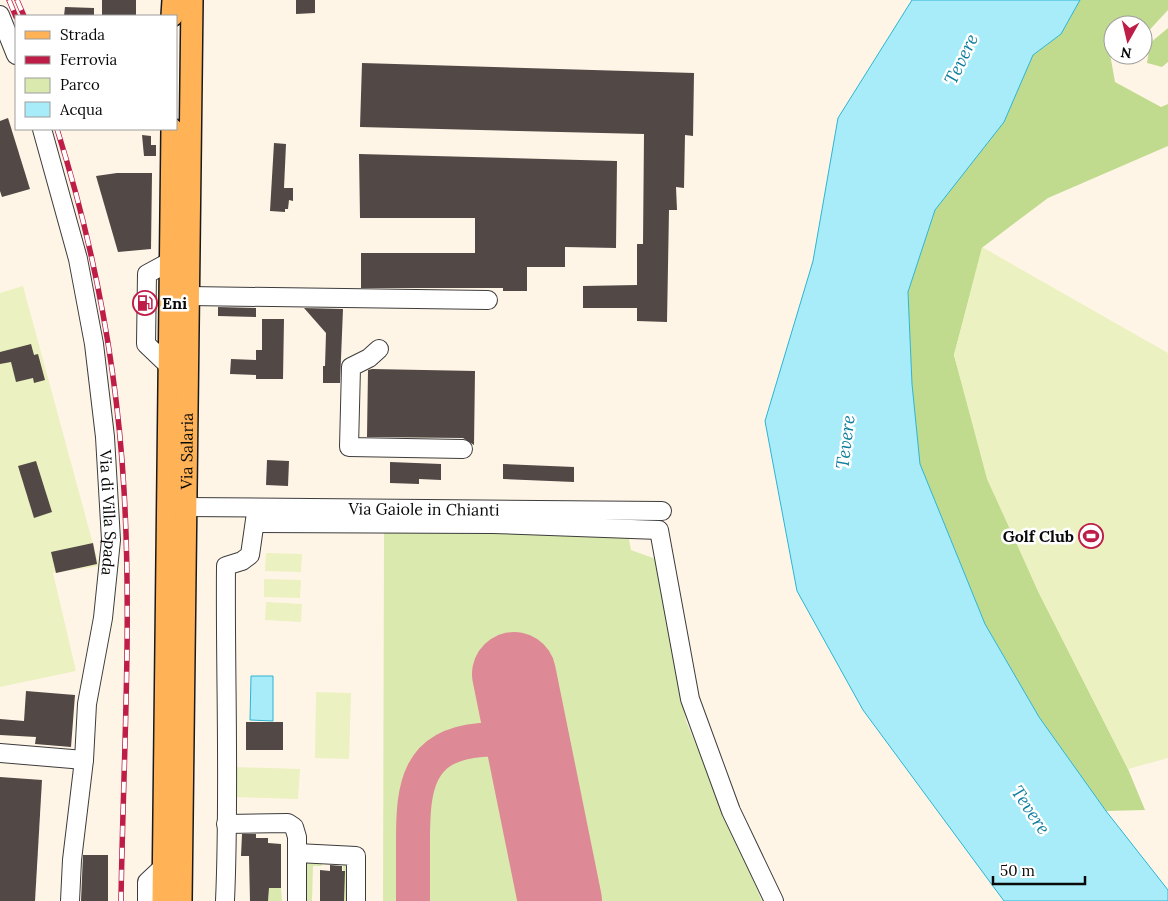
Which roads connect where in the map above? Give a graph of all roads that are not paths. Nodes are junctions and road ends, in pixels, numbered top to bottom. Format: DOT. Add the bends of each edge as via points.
graph roads {
  1 [pos="172,0"];
  2 [pos="192,0"];
  3 [pos="0,15"];
  4 [pos="172,15"];
  5 [pos="15,52"];
  6 [pos="42,130"];
  7 [pos="172,130"];
  8 [pos="189,296"];
  9 [pos="488,300"];
  10 [pos="379,349"];
  11 [pos="463,449"];
  12 [pos="186,506"];
  13 [pos="662,511"];
  14 [pos="256,515"];
  15 [pos="0,753"];
  16 [pos="84,760"];
  17 [pos="226,824"];
  18 [pos="297,853"];
  19 [pos="163,867"];
  20 [pos="70,901"];
  21 [pos="146,901"];
  22 [pos="163,901"];
  23 [pos="181,901"];
  24 [pos="225,901"];
  25 [pos="297,901"];
  26 [pos="356,901"];
  27 [pos="774,901"];
  1 -- 4 [label="main road"];
  2 -- 8 [label="main road, Via Salaria"];
  3 -- 5 [label="street"];
  6 -- 16 [label="street, Via di Villa Spada" via="78,259 95,354 105,437 111,555 87,704"];
  7 -- 19 [label="main road, Via Salaria"];
  8 -- 9 [label="street"];
  8 -- 12 [label="main road, Via Salaria"];
  10 -- 11 [label="street" via="351,367 349,447"];
  12 -- 14 [label="street, Via Gaiole in Chianti"];
  12 -- 23 [label="main road, Via Salaria"];
  13 -- 14 [label="street, Via Gaiole in Chianti"];
  14 -- 17 [label="street" via="250,555 226,566"];
  14 -- 27 [label="street" via="659,530 690,699 731,811"];
  15 -- 16 [label="street"];
  16 -- 20 [label="street, Via di Villa Spada"];
  17 -- 18 [label="street" via="288,823 297,837"];
  17 -- 24 [label="street"];
  18 -- 25 [label="street"];
  18 -- 26 [label="street" via="356,856"];
  19 -- 21 [label="street" via="147,882"];
  19 -- 22 [label="main road, Via Salaria"];
}
